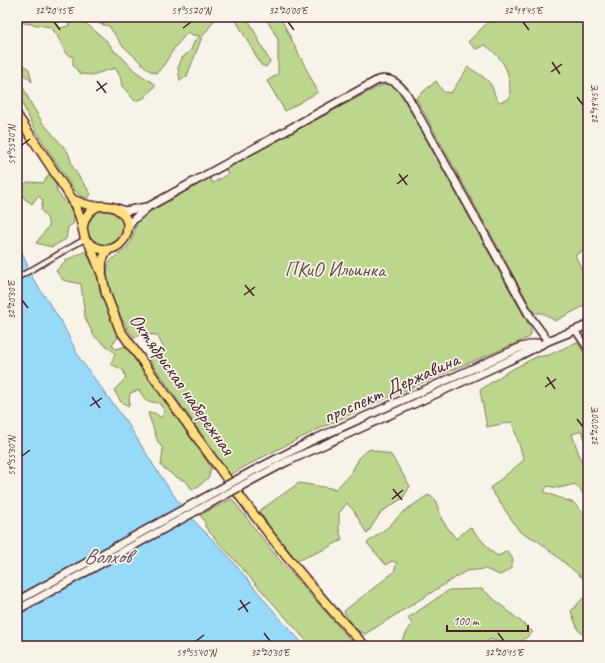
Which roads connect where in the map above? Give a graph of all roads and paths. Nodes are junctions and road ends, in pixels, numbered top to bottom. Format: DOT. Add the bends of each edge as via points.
graph roads {
  1 [pos="17,115"];
  2 [pos="72,199"];
  3 [pos="99,206"];
  4 [pos="110,206"];
  5 [pos="148,207"];
  6 [pos="82,227"];
  7 [pos="127,230"];
  8 [pos="87,241"];
  9 [pos="108,250"];
  10 [pos="102,275"];
  11 [pos="17,278"];
  12 [pos="588,325"];
  13 [pos="575,330"];
  14 [pos="548,341"];
  15 [pos="588,350"];
  16 [pos="17,601"];
  17 [pos="17,610"];
  18 [pos="365,646"];
  1 -- 2 [label="main road, Октябрьская набережная"];
  2 -- 3 [label="main road" via="86,205"];
  2 -- 6 [label="main road, Октябрьская набережная"];
  3 -- 4 [label="main road"];
  3 -- 6 [label="main road" via="90,211"];
  4 -- 5 [label="main road" via="125,210"];
  4 -- 7 [label="main road" via="123,214"];
  5 -- 7 [label="main road" via="132,221"];
  5 -- 14 [label="main road" via="378,80 388,79 397,83 406,93 531,318"];
  6 -- 8 [label="main road, Октябрьская набережная"];
  7 -- 9 [label="main road" via="126,237 121,243 116,248"];
  8 -- 9 [label="main road" via="94,248"];
  8 -- 10 [label="main road, Октябрьская набережная"];
  8 -- 11 [label="street"];
  9 -- 10 [label="main road" via="101,264"];
  10 -- 18 [label="main road, Октябрьская набережная" via="106,294 120,330 268,535"];
  12 -- 13 [label="main road, проспект Державина"];
  13 -- 14 [label="main road, проспект Державина"];
  13 -- 15 [label="street"];
  14 -- 16 [label="main road, проспект Державина, bridge" via="521,347 250,472"];
  14 -- 17 [label="main road, проспект Державина, bridge" via="292,459"];
}
